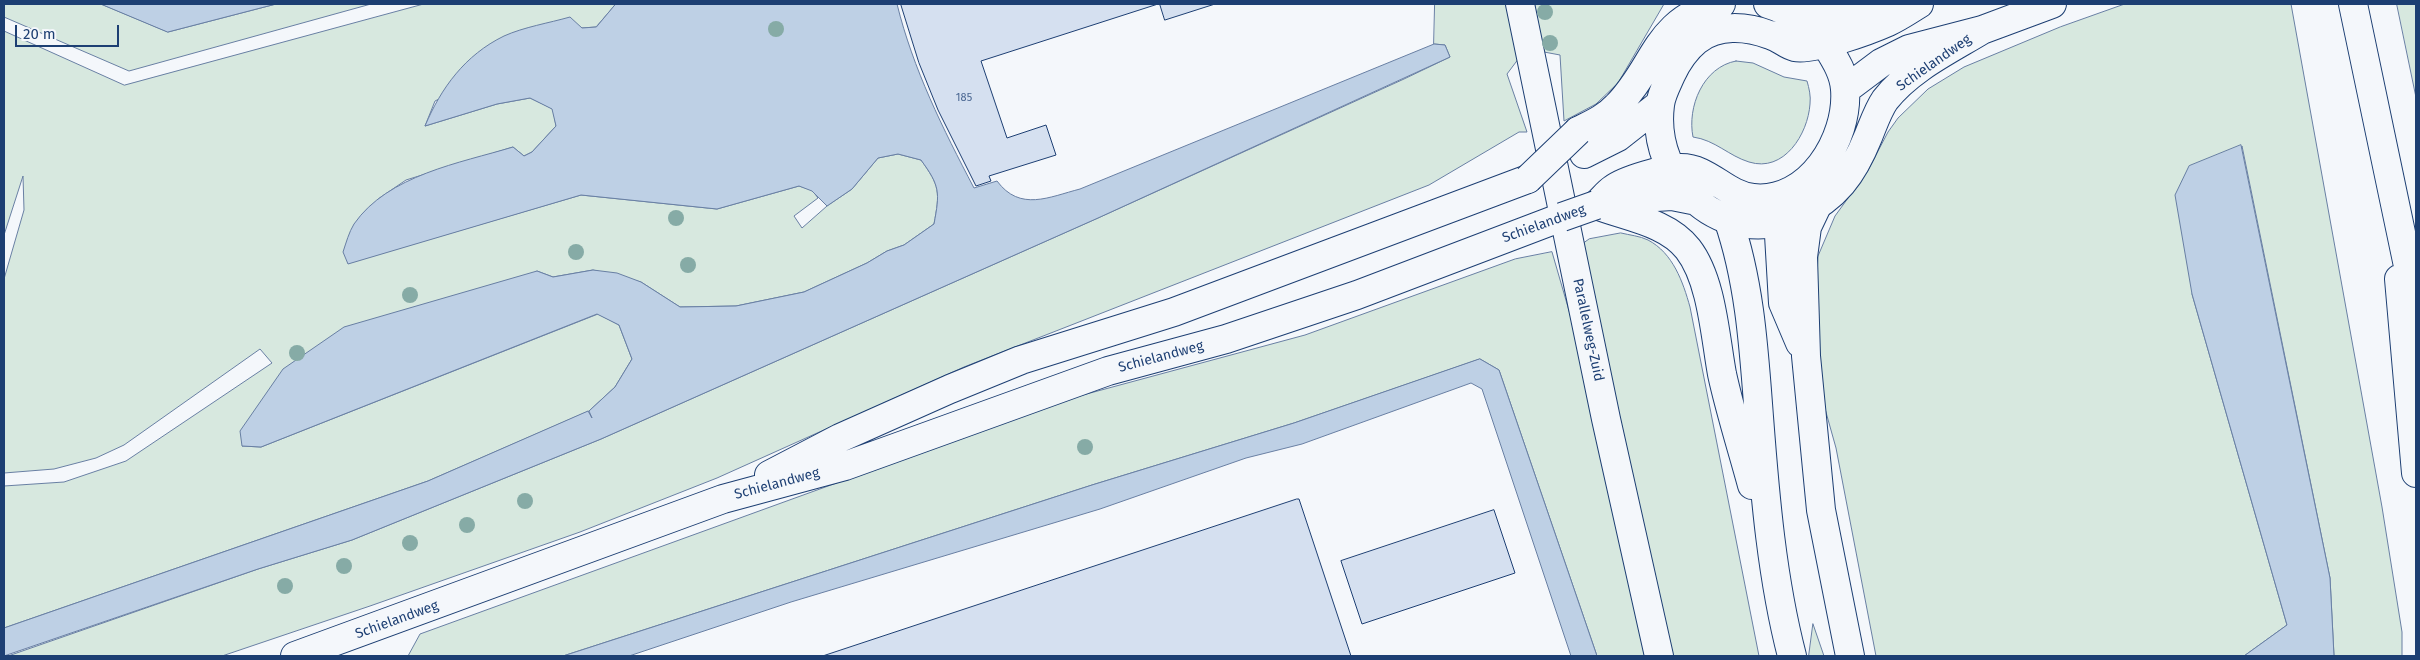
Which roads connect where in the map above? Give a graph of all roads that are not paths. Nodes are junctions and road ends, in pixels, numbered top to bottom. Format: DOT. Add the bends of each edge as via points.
graph roads {
  1 [pos="1520,4"];
  2 [pos="1768,4"];
  3 [pos="1881,4"];
  4 [pos="1919,4"];
  5 [pos="2052,4"];
  6 [pos="2353,4"];
  7 [pos="1695,15"];
  8 [pos="1800,19"];
  9 [pos="1982,30"];
  10 [pos="1826,43"];
  11 [pos="1845,90"];
  12 [pos="1660,104"];
  13 [pos="1581,143"];
  14 [pos="1671,169"];
  15 [pos="2391,188"];
  16 [pos="1793,189"];
  17 [pos="1692,200"];
  18 [pos="1596,205"];
  19 [pos="1817,206"];
  20 [pos="1728,219"];
  21 [pos="1780,223"];
  22 [pos="2416,304"];
  23 [pos="1806,356"];
  24 [pos="2416,473"];
  25 [pos="723,499"];
  26 [pos="1776,576"];
  27 [pos="322,651"];
  28 [pos="295,656"];
  29 [pos="1659,656"];
  30 [pos="1792,656"];
  31 [pos="1850,656"];
  1 -- 29 [label="main road, Parallelweg-Zuid"];
  2 -- 8 [label="main road"];
  3 -- 8 [label="main road" via="1841,17"];
  4 -- 10 [label="main road" via="1888,22"];
  5 -- 9 [label="main road, Schielandweg"];
  6 -- 15 [label="main road"];
  7 -- 10 [label="main road" via="1711,31 1733,28 1771,35 1796,47"];
  7 -- 12 [label="main road" via="1684,53"];
  7 -- 13 [label="main road, Schielandweg" via="1661,40 1618,106"];
  8 -- 10 [label="main road"];
  9 -- 11 [label="main road, Schielandweg" via="1909,49 1880,63"];
  9 -- 19 [label="main road, Schielandweg" via="1901,82 1884,102 1850,174 1836,193"];
  10 -- 11 [label="main road" via="1838,65"];
  11 -- 16 [label="main road" via="1842,117 1828,154 1808,180"];
  12 -- 13 [label="main road, Schielandweg" via="1618,137"];
  12 -- 14 [label="main road" via="1662,147"];
  13 -- 25 [label="main road, Schielandweg" via="1528,179 1174,312 1021,360 950,389 840,438"];
  14 -- 16 [label="main road, Schielandweg" via="1699,172 1739,196 1771,197"];
  14 -- 17 [label="main road"];
  14 -- 18 [label="main road, Schielandweg" via="1614,188"];
  15 -- 22 [label="main road"];
  15 -- 24 [label="main road"];
  16 -- 21 [label="main road"];
  17 -- 18 [label="main road, Schielandweg" via="1656,196 1619,207"];
  17 -- 20 [label="main road"];
  18 -- 25 [label="main road, Schielandweg, bridge" via="1357,295 1226,339 1108,371 845,466"];
  18 -- 26 [label="main road" via="1651,223 1670,233 1688,249 1698,267"];
  19 -- 21 [label="main road, Schielandweg"];
  19 -- 23 [label="main road" via="1807,227 1803,257"];
  20 -- 21 [label="main road" via="1749,224"];
  20 -- 26 [label="main road" via="1745,284"];
  21 -- 23 [label="main road" via="1782,303"];
  23 -- 31 [label="main road" via="1821,510"];
  25 -- 27 [label="main road, Schielandweg"];
  26 -- 30 [label="main road"];
  27 -- 28 [label="main road, Schielandweg"];
}
